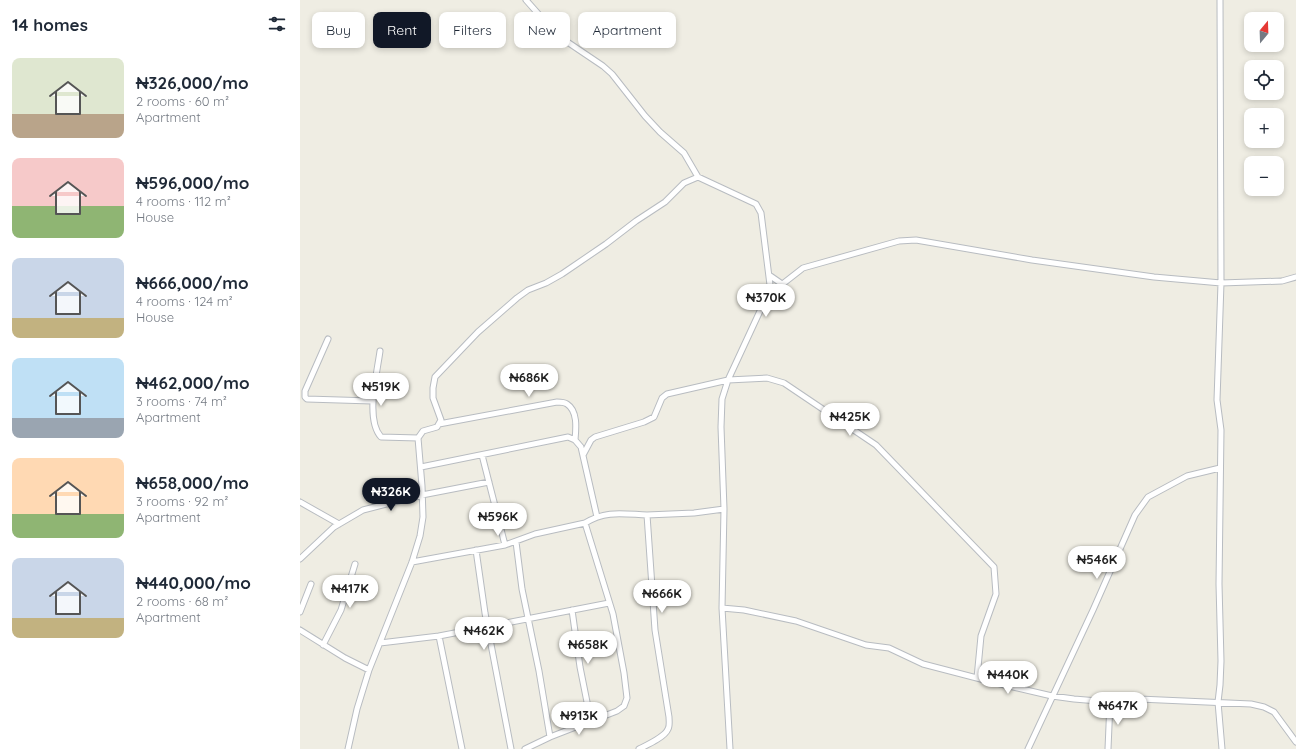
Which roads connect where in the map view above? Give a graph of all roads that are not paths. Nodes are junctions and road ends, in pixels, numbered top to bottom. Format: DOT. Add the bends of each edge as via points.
graph roads {
  1 [pos="526,0"];
  2 [pos="1220,0"];
  3 [pos="698,177"];
  4 [pos="769,275"];
  5 [pos="1296,277"];
  6 [pos="1220,283"];
  7 [pos="782,284"];
  8 [pos="771,293"];
  9 [pos="328,339"];
  10 [pos="380,351"];
  11 [pos="728,380"];
  12 [pos="302,397"];
  13 [pos="372,401"];
  14 [pos="439,424"];
  15 [pos="418,438"];
  16 [pos="575,440"];
  17 [pos="482,455"];
  18 [pos="583,455"];
  19 [pos="420,468"];
  20 [pos="1220,468"];
  21 [pos="489,482"];
  22 [pos="422,495"];
  23 [pos="300,502"];
  24 [pos="724,509"];
  25 [pos="646,515"];
  26 [pos="597,517"];
  27 [pos="339,524"];
  28 [pos="586,524"];
  29 [pos="516,542"];
  30 [pos="505,545"];
  31 [pos="476,550"];
  32 [pos="300,559"];
  33 [pos="412,562"];
  34 [pos="355,564"];
  35 [pos="311,584"];
  36 [pos="609,604"];
  37 [pos="722,608"];
  38 [pos="572,610"];
  39 [pos="300,612"];
  40 [pos="527,619"];
  41 [pos="488,626"];
  42 [pos="300,630"];
  43 [pos="439,636"];
  44 [pos="380,643"];
  45 [pos="323,645"];
  46 [pos="369,670"];
  47 [pos="977,678"];
  48 [pos="1052,696"];
  49 [pos="1110,702"];
  50 [pos="1218,702"];
  51 [pos="591,722"];
  52 [pos="550,737"];
  53 [pos="1296,742"];
  54 [pos="348,749"];
  55 [pos="462,749"];
  56 [pos="511,749"];
  57 [pos="525,749"];
  58 [pos="639,749"];
  59 [pos="730,749"];
  60 [pos="1028,749"];
  61 [pos="1108,749"];
  62 [pos="1222,749"];
  1 -- 3 [label="street" via="558,36 620,82 645,116 684,153"];
  2 -- 6 [label="street"];
  3 -- 4 [label="street" via="756,204 759,208"];
  3 -- 14 [label="street" via="684,183 665,202 562,274 528,290 478,332 435,378 432,388 441,420"];
  4 -- 7 [label="street"];
  4 -- 8 [label="street"];
  5 -- 6 [label="street"];
  6 -- 7 [label="street" via="1154,277 1032,260 916,240 899,241 803,268"];
  6 -- 20 [label="street" via="1217,400 1221,430"];
  7 -- 8 [label="street"];
  8 -- 11 [label="street"];
  9 -- 12 [label="street"];
  10 -- 13 [label="street"];
  11 -- 18 [label="street" via="667,394 662,398 654,417 595,436"];
  11 -- 24 [label="street" via="722,399 721,427"];
  11 -- 47 [label="street" via="768,378 784,383 876,445 994,567 996,594 981,636"];
  12 -- 13 [label="street"];
  13 -- 15 [label="street" via="377,433 381,438"];
  14 -- 15 [label="street" via="423,432"];
  14 -- 16 [label="street" via="562,402 572,410 575,418"];
  15 -- 19 [label="street"];
  16 -- 17 [label="street" via="568,437"];
  16 -- 18 [label="street"];
  17 -- 19 [label="street"];
  17 -- 21 [label="street"];
  18 -- 26 [label="street"];
  19 -- 22 [label="street"];
  20 -- 48 [label="street" via="1187,476 1148,497 1135,515"];
  20 -- 50 [label="street" via="1221,661"];
  21 -- 22 [label="street"];
  21 -- 30 [label="street"];
  22 -- 27 [label="street" via="362,510"];
  22 -- 33 [label="street" via="423,517"];
  23 -- 27 [label="street"];
  24 -- 25 [label="street" via="694,514"];
  24 -- 37 [label="street"];
  25 -- 26 [label="street" via="608,514"];
  25 -- 58 [label="street" via="655,630 669,727 668,731"];
  26 -- 28 [label="street"];
  27 -- 32 [label="street"];
  28 -- 29 [label="street" via="535,534"];
  28 -- 36 [label="street"];
  29 -- 30 [label="street"];
  29 -- 40 [label="street"];
  30 -- 31 [label="street"];
  31 -- 33 [label="street"];
  31 -- 41 [label="street"];
  33 -- 44 [label="street"];
  34 -- 45 [label="street" via="341,610"];
  35 -- 39 [label="street"];
  36 -- 38 [label="street"];
  36 -- 51 [label="street" via="616,629 627,698 624,706 617,711"];
  37 -- 47 [label="street" via="796,621 866,646 889,648 923,664"];
  37 -- 59 [label="street"];
  38 -- 40 [label="street"];
  38 -- 51 [label="street"];
  40 -- 41 [label="street"];
  40 -- 52 [label="street"];
  41 -- 43 [label="street"];
  41 -- 56 [label="street"];
  42 -- 45 [label="street"];
  43 -- 44 [label="street"];
  43 -- 55 [label="street"];
  44 -- 46 [label="street"];
  45 -- 46 [label="street"];
  46 -- 54 [label="street"];
  47 -- 48 [label="street"];
  48 -- 49 [label="street"];
  48 -- 60 [label="street"];
  49 -- 50 [label="street" via="1138,699"];
  49 -- 61 [label="street"];
  50 -- 53 [label="street" via="1251,704 1269,709"];
  50 -- 62 [label="street"];
  51 -- 52 [label="street"];
  52 -- 57 [label="street"];
}
